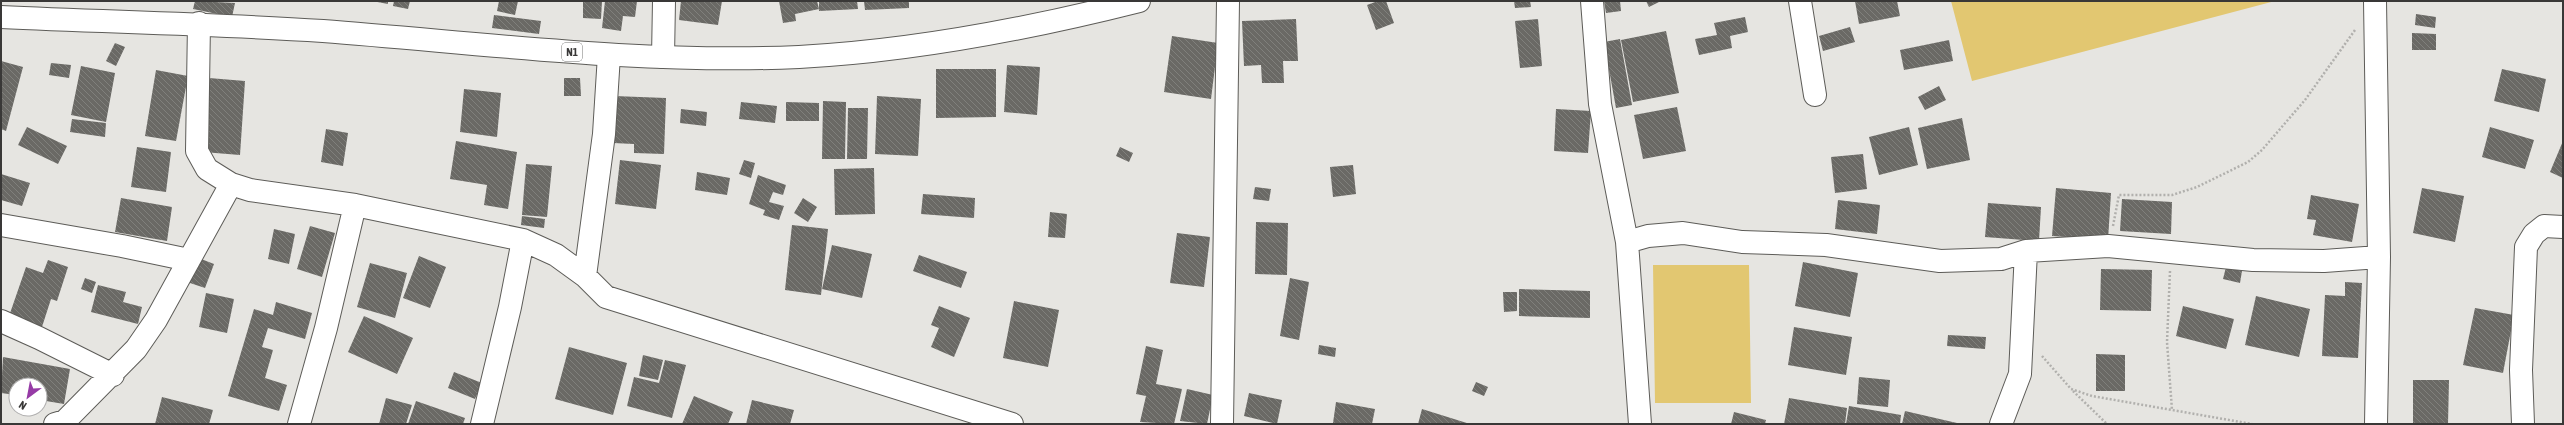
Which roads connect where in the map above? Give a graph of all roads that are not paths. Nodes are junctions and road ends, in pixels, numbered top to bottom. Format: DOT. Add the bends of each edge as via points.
graph roads {
  1 [pos="664,1"];
  2 [pos="1139,1"];
  3 [pos="1228,1"];
  4 [pos="1592,1"];
  5 [pos="1800,1"];
  6 [pos="2375,3"];
  7 [pos="1,17"];
  8 [pos="199,23"];
  9 [pos="609,55"];
  10 [pos="663,57"];
  11 [pos="1815,95"];
  12 [pos="231,184"];
  13 [pos="354,205"];
  14 [pos="1,225"];
  15 [pos="2563,227"];
  16 [pos="523,240"];
  17 [pos="1627,242"];
  18 [pos="2026,251"];
  19 [pos="2379,257"];
  20 [pos="189,260"];
  21 [pos="585,276"];
  22 [pos="1,321"];
  23 [pos="113,375"];
  24 [pos="64,423"];
  25 [pos="299,424"];
  26 [pos="482,424"];
  27 [pos="1012,424"];
  28 [pos="1222,424"];
  29 [pos="1640,424"];
  30 [pos="2000,424"];
  31 [pos="2376,424"];
  32 [pos="2523,424"];
  1 -- 10 [label="street"];
  2 -- 10 [label="street, N1" via="1063,20 919,46 798,57"];
  3 -- 28 [label="street"];
  4 -- 17 [label="street" via="1600,104"];
  5 -- 11 [label="street"];
  6 -- 19 [label="street"];
  7 -- 8 [label="street, N1" via="117,23"];
  8 -- 9 [label="street, N1" via="434,39"];
  8 -- 12 [label="street" via="197,151 207,169"];
  9 -- 10 [label="street, N1"];
  9 -- 21 [label="street" via="604,134"];
  12 -- 13 [label="street" via="250,190"];
  12 -- 20 [label="street"];
  13 -- 16 [label="street"];
  13 -- 25 [label="street" via="326,328"];
  14 -- 20 [label="street"];
  15 -- 32 [label="street" via="2544,226 2534,234 2526,247 2521,370"];
  16 -- 21 [label="street" via="556,255"];
  16 -- 26 [label="street"];
  17 -- 18 [label="street" via="1648,236 1683,233 1742,242 1826,245 1940,261 2001,259"];
  17 -- 29 [label="street"];
  18 -- 19 [label="street" via="2108,246 2253,260"];
  18 -- 30 [label="street" via="2020,374"];
  19 -- 31 [label="street"];
  20 -- 23 [label="street" via="156,320 136,349"];
  21 -- 27 [label="street" via="606,297"];
  22 -- 23 [label="street"];
  23 -- 24 [label="street"];
}
